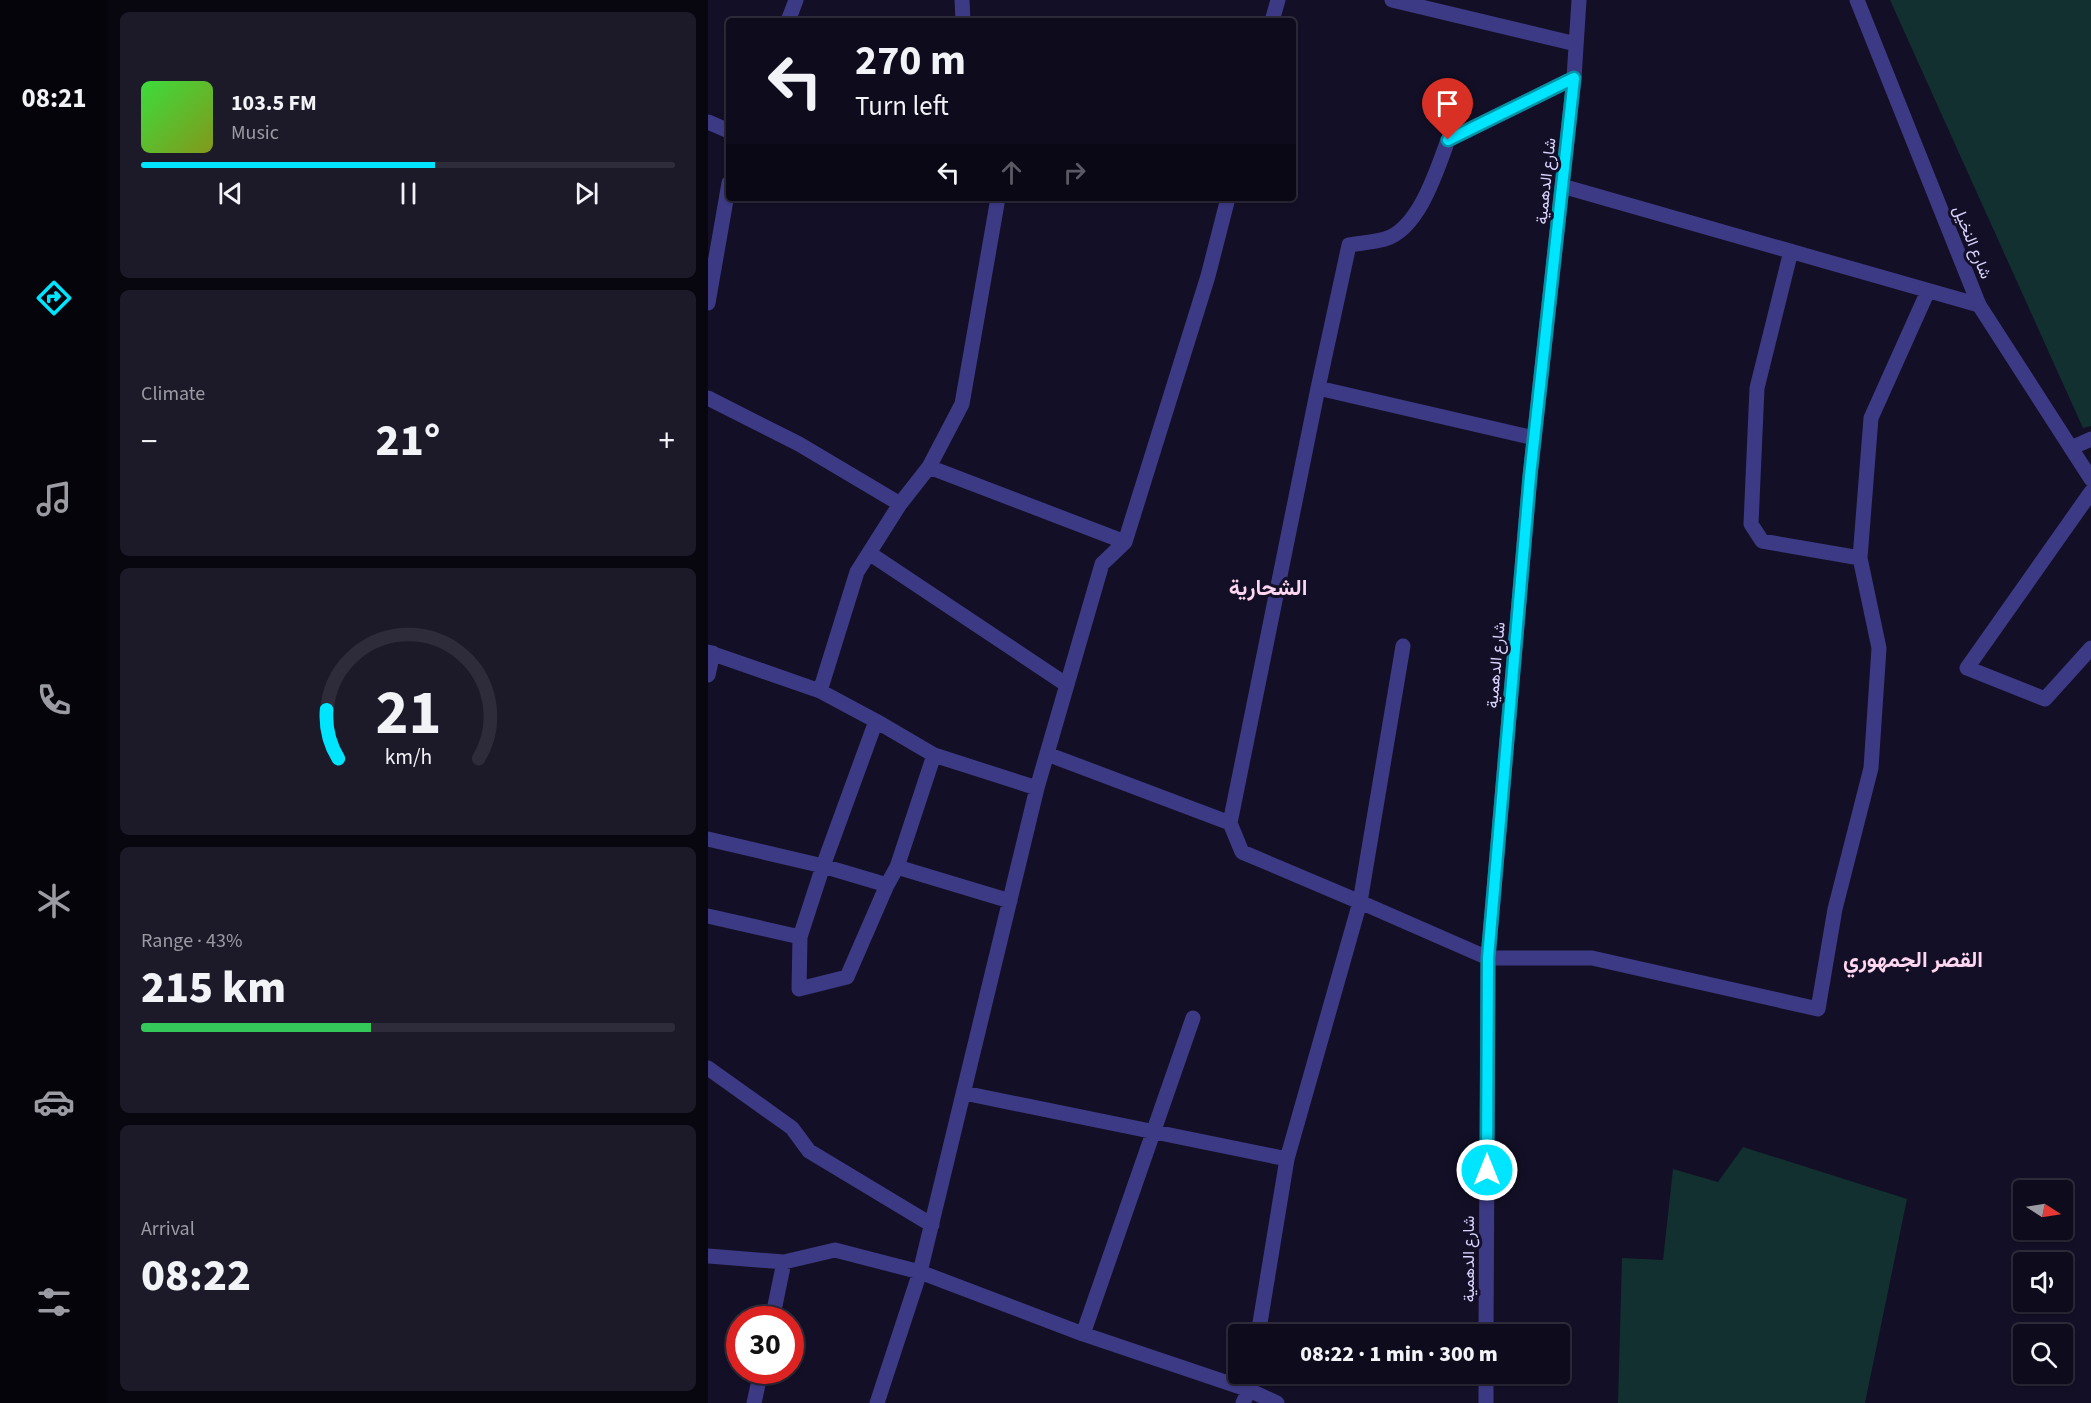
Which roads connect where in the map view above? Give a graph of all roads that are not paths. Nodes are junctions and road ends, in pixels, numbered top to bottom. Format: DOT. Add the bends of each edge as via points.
graph roads {
  1 [pos="796,0"];
  2 [pos="962,0"];
  3 [pos="1278,0"];
  4 [pos="1392,0"];
  5 [pos="1579,0"];
  6 [pos="1857,0"];
  7 [pos="789,18"];
  8 [pos="963,18"];
  9 [pos="1273,18"];
  10 [pos="1575,44"];
  11 [pos="1574,78"];
  12 [pos="708,122"];
  13 [pos="726,130"];
  14 [pos="1563,186"];
  15 [pos="726,200"];
  16 [pos="997,201"];
  17 [pos="1227,201"];
  18 [pos="1791,251"];
  19 [pos="1928,291"];
  20 [pos="708,303"];
  21 [pos="1979,305"];
  22 [pos="1318,388"];
  23 [pos="708,398"];
  24 [pos="1534,438"];
  25 [pos="2091,439"];
  26 [pos="2071,448"];
  27 [pos="929,467"];
  28 [pos="2091,479"];
  29 [pos="2091,492"];
  30 [pos="900,504"];
  31 [pos="1125,542"];
  32 [pos="869,553"];
  33 [pos="1860,558"];
  34 [pos="1402,646"];
  35 [pos="2091,648"];
  36 [pos="711,653"];
  37 [pos="708,675"];
  38 [pos="1067,685"];
  39 [pos="820,691"];
  40 [pos="876,721"];
  41 [pos="1047,754"];
  42 [pos="934,755"];
  43 [pos="1038,788"];
  44 [pos="1230,823"];
  45 [pos="708,839"];
  46 [pos="823,866"];
  47 [pos="897,867"];
  48 [pos="887,885"];
  49 [pos="1010,901"];
  50 [pos="1360,902"];
  51 [pos="708,916"];
  52 [pos="800,937"];
  53 [pos="1488,958"];
  54 [pos="1193,1018"];
  55 [pos="708,1070"];
  56 [pos="964,1093"];
  57 [pos="1153,1131"];
  58 [pos="1287,1159"];
  59 [pos="932,1225"];
  60 [pos="708,1256"];
  61 [pos="784,1262"];
  62 [pos="920,1272"];
  63 [pos="775,1306"];
  64 [pos="1260,1324"];
  65 [pos="1486,1324"];
  66 [pos="1083,1334"];
  67 [pos="758,1384"];
  68 [pos="1486,1384"];
  69 [pos="1246,1396"];
  70 [pos="754,1403"];
  71 [pos="877,1403"];
  72 [pos="1277,1403"];
  73 [pos="1486,1403"];
  1 -- 7 [label="street"];
  2 -- 8 [label="street"];
  3 -- 9 [label="street"];
  4 -- 10 [label="street"];
  5 -- 10 [label="street, شارع الدهمية"];
  6 -- 21 [label="street, شارع النخيل"];
  10 -- 11 [label="street, شارع الدهمية"];
  11 -- 14 [label="street, شارع الدهمية"];
  11 -- 22 [label="street" via="1448,140 1410,223 1388,238 1349,245"];
  12 -- 13 [label="street"];
  14 -- 18 [label="street"];
  14 -- 24 [label="street, شارع الدهمية"];
  15 -- 20 [label="street"];
  16 -- 27 [label="street" via="962,404"];
  17 -- 31 [label="street" via="1208,276"];
  18 -- 19 [label="street"];
  18 -- 33 [label="street" via="1757,388 1751,524 1762,541"];
  19 -- 21 [label="street"];
  19 -- 33 [label="street" via="1871,418"];
  21 -- 26 [label="street, شارع النخيل"];
  22 -- 24 [label="street"];
  22 -- 44 [label="street"];
  23 -- 30 [label="street" via="799,444"];
  24 -- 53 [label="street, شارع الدهمية"];
  25 -- 26 [label="street"];
  26 -- 28 [label="street, شارع النخيل"];
  27 -- 30 [label="street"];
  27 -- 31 [label="street"];
  29 -- 35 [label="street" via="1967,668 2045,699"];
  30 -- 32 [label="street"];
  31 -- 38 [label="street" via="1102,564"];
  32 -- 38 [label="street"];
  32 -- 39 [label="street" via="856,572"];
  33 -- 53 [label="street" via="1879,648 1871,768 1835,909 1818,1009 1592,958"];
  34 -- 50 [label="street"];
  36 -- 37 [label="street"];
  36 -- 39 [label="street"];
  38 -- 41 [label="street"];
  39 -- 40 [label="street"];
  40 -- 42 [label="street"];
  40 -- 46 [label="street"];
  41 -- 43 [label="street"];
  41 -- 44 [label="street"];
  42 -- 43 [label="street"];
  42 -- 47 [label="street"];
  43 -- 49 [label="street"];
  44 -- 50 [label="street" via="1242,852"];
  45 -- 46 [label="street"];
  46 -- 48 [label="street"];
  46 -- 52 [label="street"];
  47 -- 48 [label="street"];
  47 -- 49 [label="street"];
  48 -- 52 [label="street" via="847,977 799,989"];
  49 -- 56 [label="street"];
  50 -- 53 [label="street"];
  50 -- 58 [label="street"];
  51 -- 52 [label="street"];
  53 -- 65 [label="street, شارع الدهمية"];
  54 -- 57 [label="street"];
  55 -- 59 [label="street" via="792,1128 809,1151"];
  56 -- 57 [label="street"];
  56 -- 59 [label="street"];
  57 -- 58 [label="street"];
  57 -- 66 [label="street"];
  58 -- 64 [label="street"];
  59 -- 62 [label="street"];
  60 -- 61 [label="street"];
  61 -- 62 [label="street" via="835,1250"];
  61 -- 63 [label="street"];
  62 -- 66 [label="street"];
  62 -- 71 [label="street"];
  66 -- 69 [label="street"];
  67 -- 70 [label="street"];
  68 -- 73 [label="street"];
  69 -- 72 [label="street"];
}
